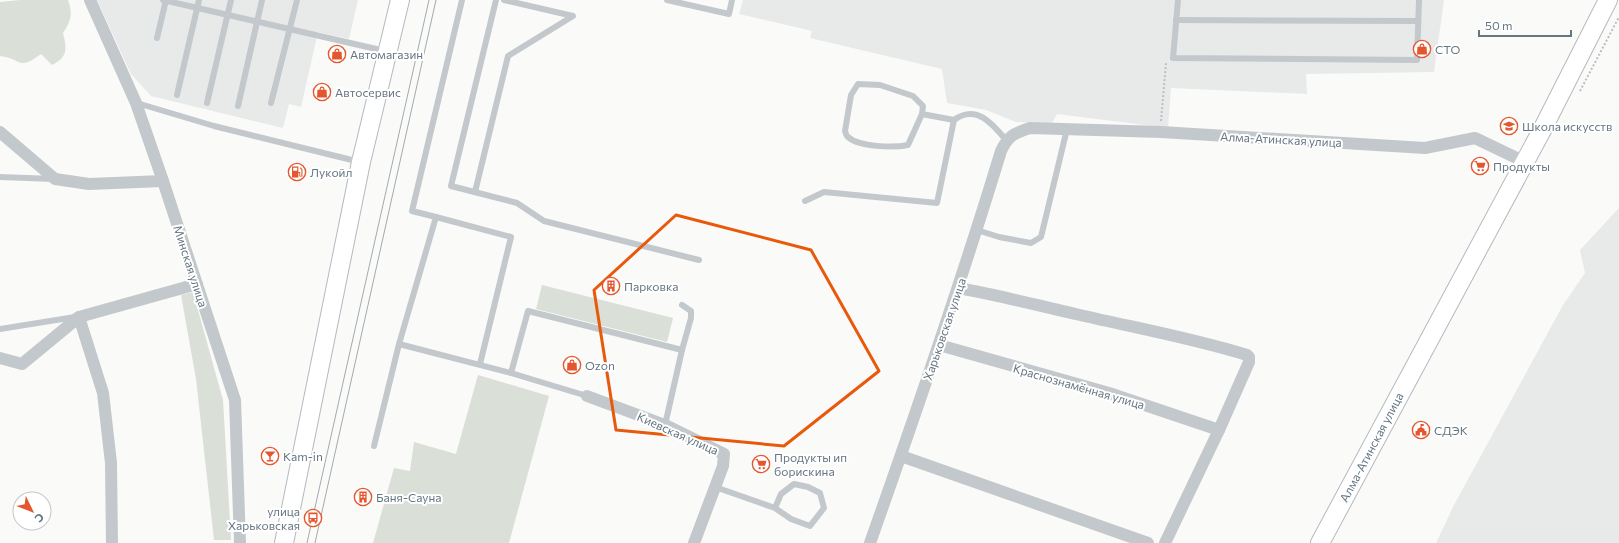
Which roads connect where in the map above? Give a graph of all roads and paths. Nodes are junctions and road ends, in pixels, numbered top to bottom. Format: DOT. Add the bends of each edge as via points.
graph roads {
  1 [pos="90,0"];
  2 [pos="165,0"];
  3 [pos="199,0"];
  4 [pos="232,0"];
  5 [pos="262,0"];
  6 [pos="297,0"];
  7 [pos="400,0"];
  8 [pos="462,0"];
  9 [pos="496,0"];
  10 [pos="504,0"];
  11 [pos="667,0"];
  12 [pos="732,0"];
  13 [pos="1178,0"];
  14 [pos="1419,0"];
  15 [pos="1608,0"];
  16 [pos="197,8"];
  17 [pos="228,14"];
  18 [pos="1619,16"];
  19 [pos="1176,20"];
  20 [pos="257,21"];
  21 [pos="1417,21"];
  22 [pos="290,28"];
  23 [pos="158,38"];
  24 [pos="387,51"];
  25 [pos="1166,58"];
  26 [pos="1580,91"];
  27 [pos="177,95"];
  28 [pos="207,102"];
  29 [pos="136,103"];
  30 [pos="271,103"];
  31 [pos="238,106"];
  32 [pos="922,114"];
  33 [pos="954,120"];
  34 [pos="1067,129"];
  35 [pos="0,132"];
  36 [pos="1161,132"];
  37 [pos="1006,140"];
  38 [pos="361,162"];
  39 [pos="1525,162"];
  40 [pos="0,177"];
  41 [pos="55,180"];
  42 [pos="163,181"];
  43 [pos="475,192"];
  44 [pos="805,201"];
  45 [pos="436,217"];
  46 [pos="977,230"];
  47 [pos="699,260"];
  48 [pos="197,284"];
  49 [pos="958,288"];
  50 [pos="682,305"];
  51 [pos="78,317"];
  52 [pos="0,329"];
  53 [pos="399,344"];
  54 [pos="939,345"];
  55 [pos="682,350"];
  56 [pos="0,358"];
  57 [pos="480,364"];
  58 [pos="511,373"];
  59 [pos="588,396"];
  60 [pos="665,425"];
  61 [pos="1219,430"];
  62 [pos="374,446"];
  63 [pos="901,456"];
  64 [pos="715,487"];
  65 [pos="775,508"];
  66 [pos="112,543"];
  67 [pos="240,543"];
  68 [pos="284,543"];
  69 [pos="694,543"];
  70 [pos="870,543"];
  71 [pos="1148,543"];
  72 [pos="1165,543"];
  73 [pos="1320,543"];
  1 -- 29 [label="street, Минская улица"];
  2 -- 16 [label="lane"];
  2 -- 23 [label="lane"];
  3 -- 16 [label="lane"];
  4 -- 17 [label="lane"];
  5 -- 20 [label="lane"];
  6 -- 22 [label="lane"];
  7 -- 24 [label="main road"];
  8 -- 45 [label="lane" via="412,211"];
  9 -- 43 [label="lane" via="451,186"];
  10 -- 43 [label="lane" via="573,16 508,56"];
  11 -- 12 [label="lane" via="729,14"];
  13 -- 19 [label="lane"];
  14 -- 21 [label="lane"];
  15 -- 39 [label="main road, Алма-Атинская улица"];
  16 -- 17 [label="lane"];
  16 -- 27 [label="lane"];
  17 -- 20 [label="lane"];
  17 -- 28 [label="lane"];
  18 -- 26 [label="path"];
  19 -- 21 [label="lane"];
  19 -- 21 [label="lane" via="1173,58 1417,60"];
  20 -- 22 [label="lane"];
  20 -- 31 [label="lane"];
  22 -- 24 [label="lane"];
  22 -- 30 [label="lane"];
  24 -- 38 [label="main road"];
  25 -- 36 [label="path"];
  29 -- 38 [label="lane" via="214,126"];
  29 -- 42 [label="street, Минская улица"];
  32 -- 32 [label="lane" via="908,145 900,147 863,144 848,137 845,131 851,94 858,84 880,85 913,96 922,106"];
  32 -- 33 [label="lane"];
  33 -- 37 [label="lane" via="960,115 975,114 991,122"];
  33 -- 44 [label="lane" via="937,203 824,192"];
  34 -- 36 [label="street, Алма-Атинская улица"];
  34 -- 37 [label="street, Алма-Атинская улица" via="1030,128"];
  34 -- 46 [label="lane" via="1041,237 1031,243"];
  35 -- 41 [label="street"];
  36 -- 39 [label="street, Алма-Атинская улица" via="1425,148 1475,138"];
  37 -- 46 [label="street, Харьковская улица"];
  38 -- 68 [label="main road"];
  39 -- 73 [label="main road, Алма-Атинская улица"];
  40 -- 41 [label="lane"];
  41 -- 42 [label="street" via="89,184"];
  42 -- 48 [label="street, Минская улица"];
  43 -- 47 [label="lane" via="517,203 544,221"];
  45 -- 53 [label="lane"];
  45 -- 57 [label="lane" via="511,237"];
  46 -- 49 [label="street, Харьковская улица"];
  48 -- 51 [label="street"];
  48 -- 67 [label="street, Минская улица" via="235,400"];
  49 -- 54 [label="street, Харьковская улица"];
  49 -- 61 [label="street" via="1208,343 1247,355 1250,362"];
  50 -- 55 [label="lane" via="691,311 691,318"];
  51 -- 52 [label="lane"];
  51 -- 56 [label="street" via="22,364"];
  51 -- 66 [label="street" via="102,393 112,462"];
  53 -- 57 [label="lane"];
  53 -- 62 [label="lane"];
  54 -- 61 [label="street, Краснознамённая улица" via="1109,393"];
  54 -- 63 [label="street, Харьковская улица"];
  55 -- 58 [label="lane" via="528,310"];
  55 -- 60 [label="lane"];
  57 -- 58 [label="lane"];
  58 -- 59 [label="lane"];
  59 -- 60 [label="street, Киевская улица"];
  60 -- 64 [label="street, Киевская улица" via="724,454 723,466"];
  61 -- 72 [label="street"];
  63 -- 70 [label="street, Харьковская улица"];
  63 -- 71 [label="street"];
  64 -- 65 [label="lane"];
  64 -- 69 [label="street, Киевская улица"];
  65 -- 65 [label="lane" via="791,519 810,526 824,508 820,493 794,484 781,494"];
}
